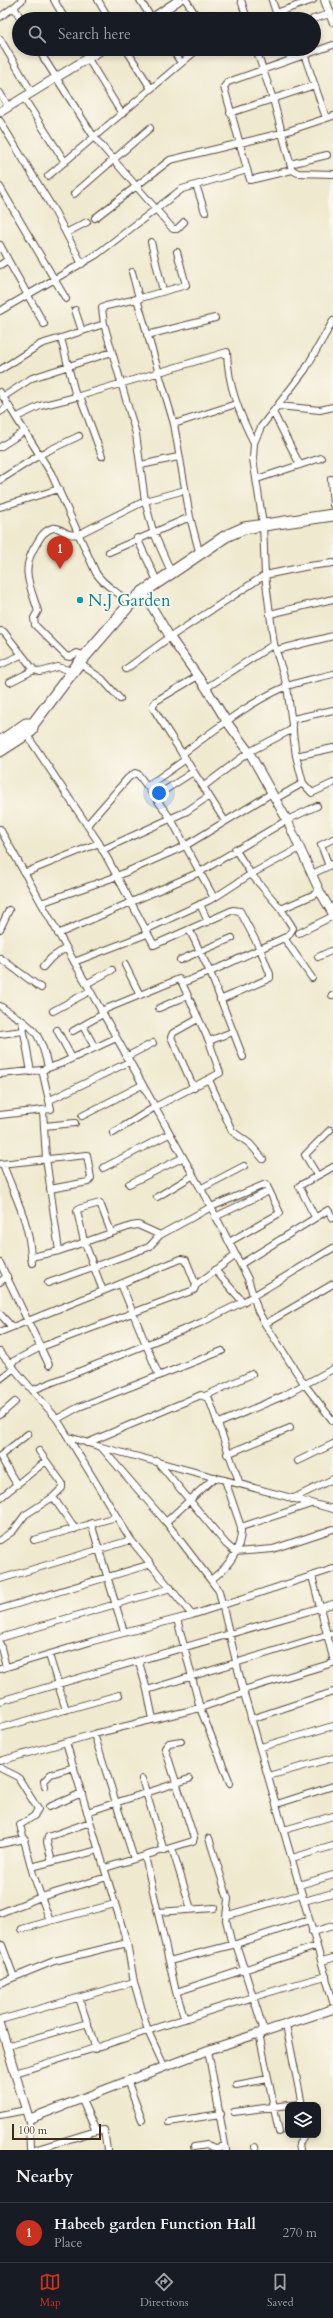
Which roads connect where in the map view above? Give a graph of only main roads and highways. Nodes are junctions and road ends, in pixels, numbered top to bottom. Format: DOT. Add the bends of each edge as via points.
graph roads {
  1 [pos="333,515"];
  2 [pos="24,731"];
  3 [pos="0,742"];
  4 [pos="0,751"];
  1 -- 2 [label="highway" via="244,528 226,536 143,592 79,663 33,724"];
  2 -- 3 [label="highway"];
  2 -- 4 [label="highway"];
}
